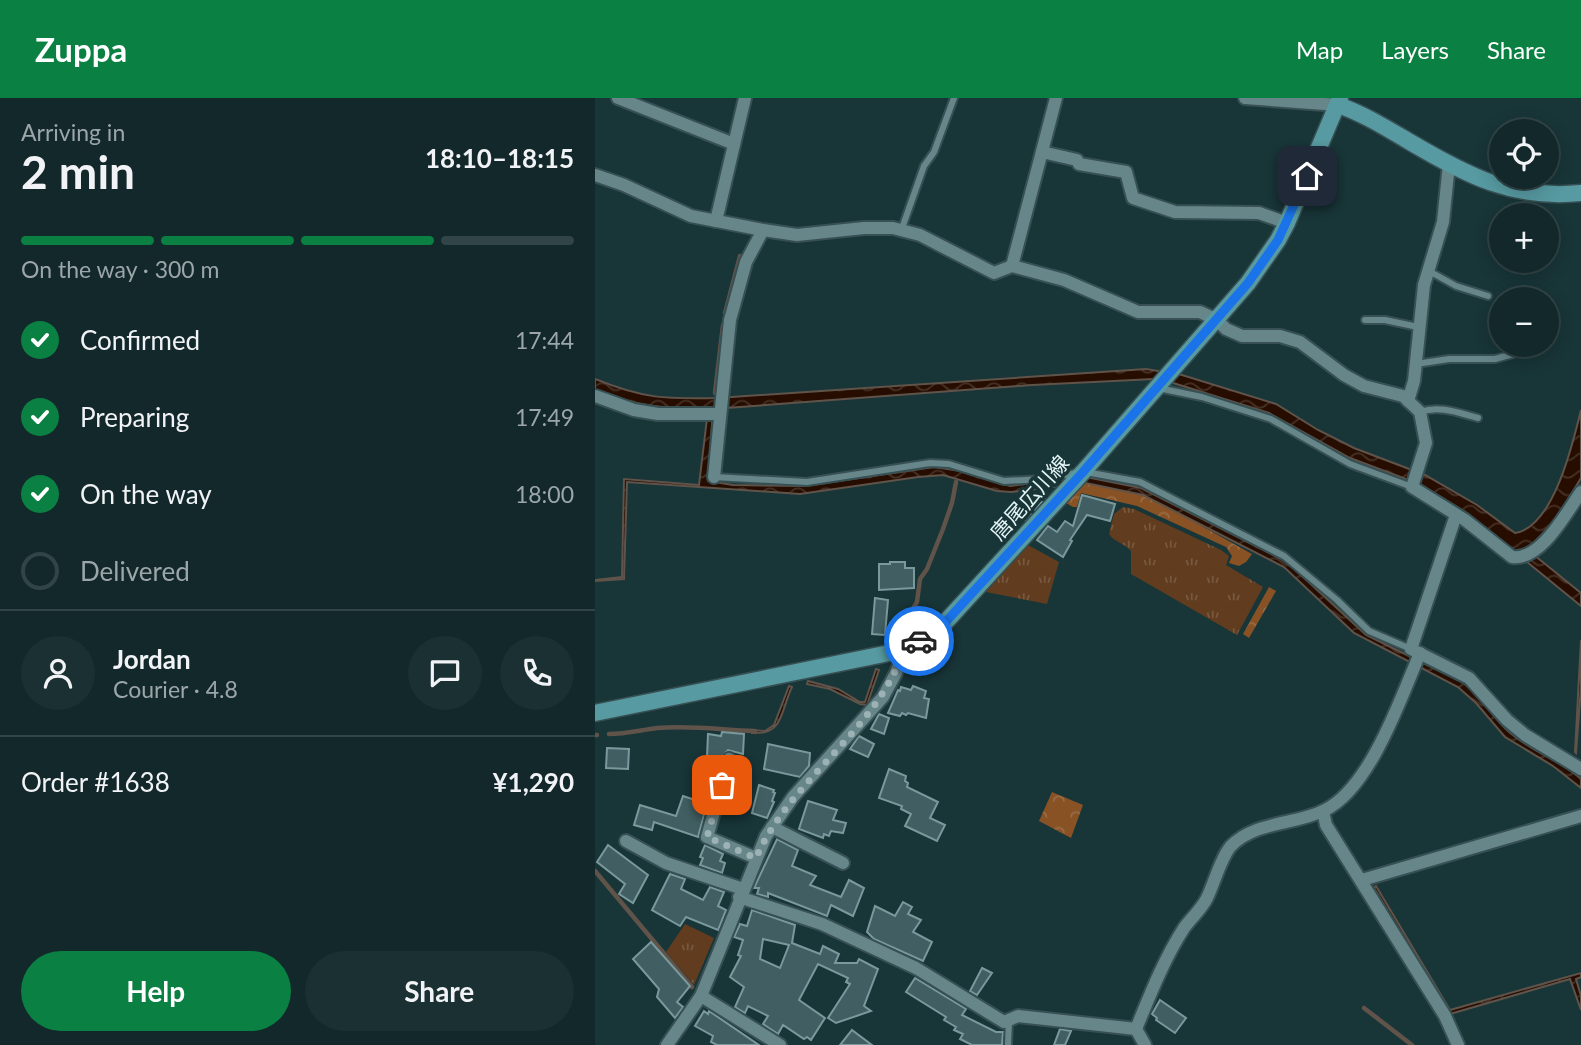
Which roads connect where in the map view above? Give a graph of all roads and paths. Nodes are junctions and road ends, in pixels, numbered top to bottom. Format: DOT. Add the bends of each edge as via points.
graph roads {
  1 [pos="618,98"];
  2 [pos="745,98"];
  3 [pos="954,98"];
  4 [pos="1056,98"];
  5 [pos="1245,98"];
  6 [pos="1339,102"];
  7 [pos="734,144"];
  8 [pos="1042,152"];
  9 [pos="1448,164"];
  10 [pos="595,176"];
  11 [pos="1581,193"];
  12 [pos="716,221"];
  13 [pos="1287,223"];
  14 [pos="763,230"];
  15 [pos="901,230"];
  16 [pos="1012,266"];
  17 [pos="1428,270"];
  18 [pos="1488,296"];
  19 [pos="1217,320"];
  20 [pos="1365,320"];
  21 [pos="1419,327"];
  22 [pos="1502,357"];
  23 [pos="1416,364"];
  24 [pos="1163,381"];
  25 [pos="595,396"];
  26 [pos="1408,401"];
  27 [pos="720,412"];
  28 [pos="1420,412"];
  29 [pos="1478,418"];
  30 [pos="713,477"];
  31 [pos="1077,478"];
  32 [pos="1412,486"];
  33 [pos="1581,492"];
  34 [pos="1456,515"];
  35 [pos="904,650"];
  36 [pos="1416,657"];
  37 [pos="595,713"];
  38 [pos="729,759"];
  39 [pos="1581,769"];
  40 [pos="1323,811"];
  41 [pos="1580,818"];
  42 [pos="772,827"];
  43 [pos="626,841"];
  44 [pos="756,858"];
  45 [pos="843,863"];
  46 [pos="1362,880"];
  47 [pos="741,893"];
  48 [pos="701,996"];
  49 [pos="1009,1018"];
  50 [pos="1136,1029"];
  51 [pos="667,1045"];
  52 [pos="780,1045"];
  53 [pos="1009,1045"];
  54 [pos="1145,1045"];
  55 [pos="1458,1045"];
  1 -- 7 [label="street"];
  2 -- 7 [label="street"];
  3 -- 15 [label="lane"];
  4 -- 8 [label="street"];
  5 -- 6 [label="street"];
  6 -- 9 [label="main road"];
  6 -- 13 [label="main road, 唐尾広川線"];
  7 -- 12 [label="street"];
  8 -- 13 [label="street" via="1126,172 1133,198 1175,212 1259,213"];
  8 -- 16 [label="street"];
  9 -- 11 [label="main road" via="1500,187"];
  9 -- 17 [label="street" via="1443,222"];
  10 -- 12 [label="street" via="691,216"];
  12 -- 14 [label="street"];
  13 -- 19 [label="main road, 唐尾広川線"];
  14 -- 15 [label="street" via="797,236 864,228"];
  14 -- 27 [label="street" via="746,262 730,320"];
  15 -- 16 [label="street" via="920,235 994,274"];
  16 -- 19 [label="street" via="1064,280 1138,312 1200,312"];
  17 -- 18 [label="lane" via="1456,286"];
  17 -- 21 [label="street"];
  19 -- 24 [label="main road, 唐尾広川線"];
  19 -- 26 [label="street" via="1242,336 1280,336 1300,342 1364,386"];
  20 -- 21 [label="lane"];
  21 -- 23 [label="street"];
  22 -- 23 [label="lane"];
  23 -- 26 [label="street"];
  24 -- 31 [label="main road, 唐尾広川線"];
  24 -- 32 [label="lane" via="1271,419 1350,464"];
  25 -- 27 [label="street" via="646,412"];
  26 -- 28 [label="street"];
  27 -- 30 [label="street"];
  28 -- 29 [label="lane" via="1442,409"];
  28 -- 32 [label="street" via="1426,443"];
  30 -- 31 [label="lane" via="807,482 930,463 949,464 1004,481"];
  31 -- 35 [label="main road, 唐尾広川線" via="941,627"];
  31 -- 36 [label="lane" via="1140,482 1284,556 1369,631"];
  32 -- 34 [label="street"];
  33 -- 34 [label="street" via="1547,540 1527,554 1512,557"];
  34 -- 36 [label="street"];
  35 -- 37 [label="main road, 唐尾広川線"];
  35 -- 42 [label="street" via="883,697 793,797"];
  36 -- 39 [label="street" via="1469,678 1525,736"];
  36 -- 40 [label="street" via="1382,741 1343,798"];
  38 -- 44 [label="street" via="707,837"];
  40 -- 46 [label="street" via="1326,825"];
  40 -- 50 [label="street" via="1248,832 1230,847 1205,901 1184,928 1156,981"];
  41 -- 46 [label="street"];
  42 -- 44 [label="street"];
  42 -- 45 [label="street"];
  43 -- 47 [label="street" via="666,863"];
  44 -- 47 [label="street"];
  46 -- 55 [label="street"];
  47 -- 48 [label="street"];
  47 -- 49 [label="street" via="822,924 916,968 1004,1022"];
  48 -- 51 [label="street"];
  48 -- 52 [label="street"];
  49 -- 50 [label="street"];
  49 -- 53 [label="lane"];
  50 -- 54 [label="street"];
}
